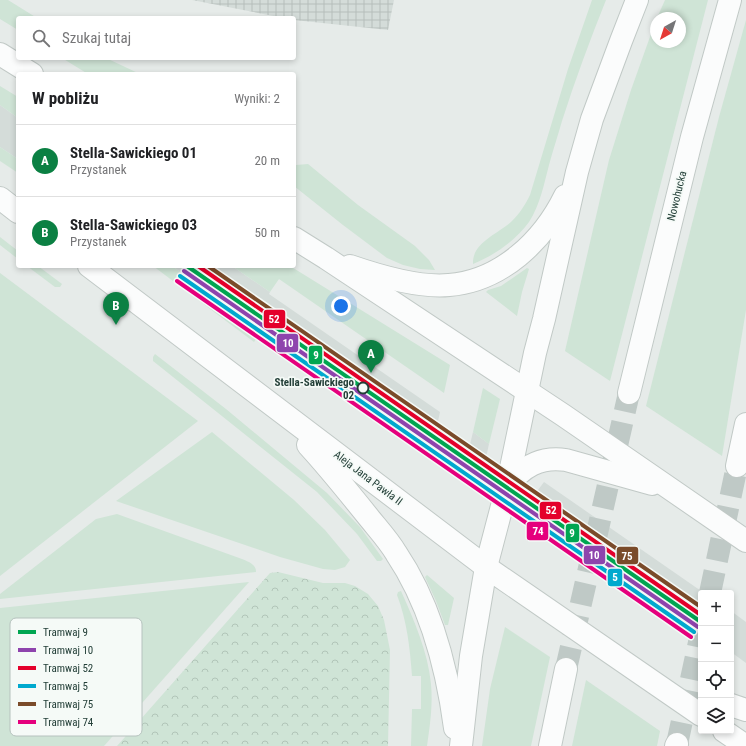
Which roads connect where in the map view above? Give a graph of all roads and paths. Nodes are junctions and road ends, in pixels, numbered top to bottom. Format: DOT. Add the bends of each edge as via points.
graph roads {
  1 [pos="637,0"];
  2 [pos="730,0"];
  3 [pos="0,54"];
  4 [pos="29,72"];
  5 [pos="577,172"];
  6 [pos="0,198"];
  7 [pos="16,210"];
  8 [pos="296,239"];
  9 [pos="326,258"];
  10 [pos="92,268"];
  11 [pos="528,392"];
  12 [pos="629,393"];
  13 [pos="272,406"];
  14 [pos="746,424"];
  15 [pos="738,466"];
  16 [pos="507,487"];
  17 [pos="668,489"];
  18 [pos="746,541"];
  19 [pos="486,567"];
  20 [pos="566,669"];
  21 [pos="652,681"];
  22 [pos="698,695"];
  23 [pos="734,706"];
  24 [pos="746,710"];
  25 [pos="698,713"];
  26 [pos="728,734"];
  27 [pos="457,746"];
  28 [pos="461,746"];
  29 [pos="550,746"];
  30 [pos="746,746"];
  1 -- 5 [label="main road" via="592,119"];
  2 -- 12 [label="main road, Nowohucka" via="692,137"];
  3 -- 4 [label="main road"];
  5 -- 9 [label="main road" via="563,200 540,234 507,264 486,276 468,282 433,285 401,281"];
  5 -- 11 [label="main road"];
  6 -- 7 [label="main road"];
  8 -- 9 [label="main road"];
  9 -- 11 [label="main road"];
  10 -- 13 [label="main road, Aleja Jana Pawła II"];
  11 -- 16 [label="main road"];
  11 -- 17 [label="main road"];
  13 -- 19 [label="main road, Aleja Jana Pawła II"];
  13 -- 27 [label="main road" via="344,485 397,554 414,585 431,623 445,672"];
  14 -- 15 [label="main road"];
  16 -- 17 [label="main road" via="518,474 530,466 555,459"];
  16 -- 19 [label="main road"];
  17 -- 18 [label="main road"];
  19 -- 21 [label="main road, Aleja Jana Pawła II"];
  19 -- 28 [label="main road" via="471,656"];
  20 -- 29 [label="main road"];
  21 -- 22 [label="main road, Aleja Jana Pawła II"];
  21 -- 25 [label="main road, Aleja Jana Pawła II"];
  23 -- 24 [label="main road"];
  26 -- 30 [label="main road"];
}
